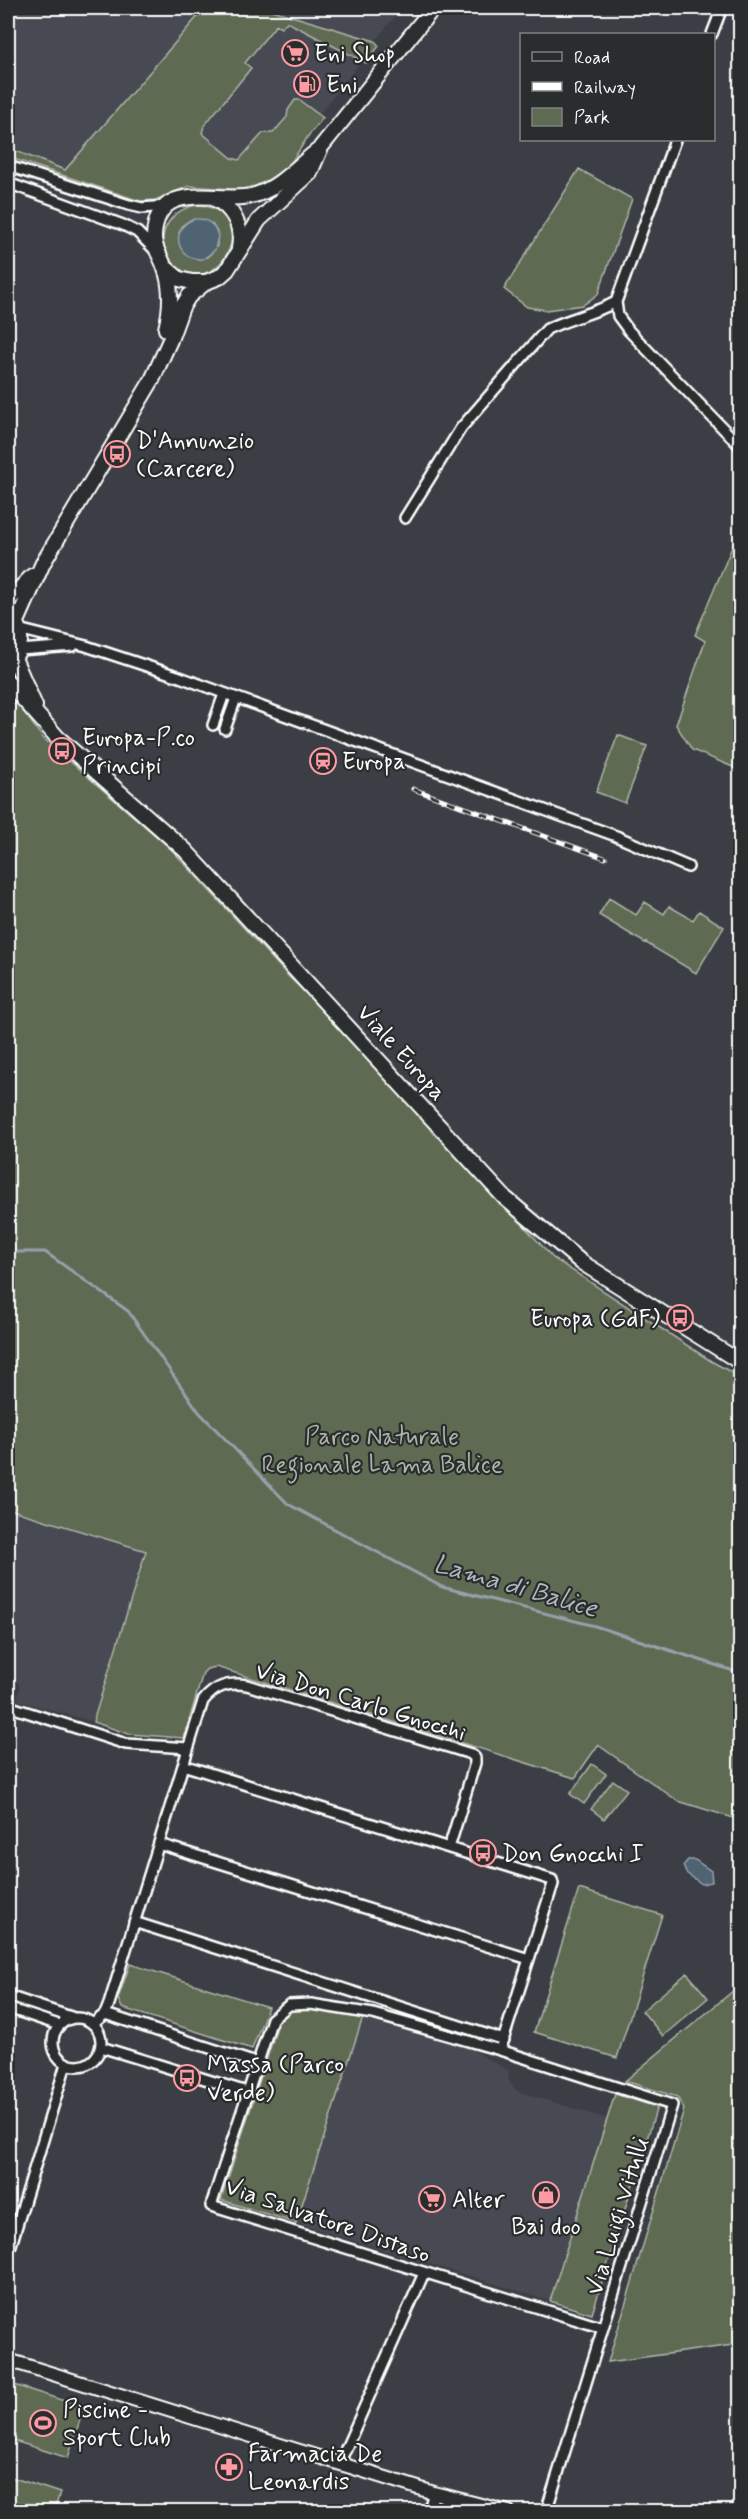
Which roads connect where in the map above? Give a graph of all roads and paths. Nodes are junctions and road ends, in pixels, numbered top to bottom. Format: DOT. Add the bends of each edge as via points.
graph roads {
  1 [pos="433,8"];
  2 [pos="722,8"];
  3 [pos="712,33"];
  4 [pos="675,141"];
  5 [pos="321,147"];
  6 [pos="8,166"];
  7 [pos="8,183"];
  8 [pos="210,197"];
  9 [pos="166,206"];
  10 [pos="156,251"];
  11 [pos="238,253"];
  12 [pos="164,266"];
  13 [pos="206,282"];
  14 [pos="616,302"];
  15 [pos="158,365"];
  16 [pos="741,446"];
  17 [pos="405,518"];
  18 [pos="43,563"];
  19 [pos="8,601"];
  20 [pos="14,623"];
  21 [pos="86,646"];
  22 [pos="13,658"];
  23 [pos="8,682"];
  24 [pos="224,694"];
  25 [pos="236,698"];
  26 [pos="213,724"];
  27 [pos="225,729"];
  28 [pos="57,737"];
  29 [pos="688,867"];
  30 [pos="741,1362"];
  31 [pos="8,1706"];
  32 [pos="188,1748"];
  33 [pos="183,1765"];
  34 [pos="159,1844"];
  35 [pos="449,1848"];
  36 [pos="134,1922"];
  37 [pos="529,1959"];
  38 [pos="8,1996"];
  39 [pos="8,2008"];
  40 [pos="105,2014"];
  41 [pos="74,2018"];
  42 [pos="93,2024"];
  43 [pos="59,2025"];
  44 [pos="504,2040"];
  45 [pos="100,2047"];
  46 [pos="500,2050"];
  47 [pos="256,2063"];
  48 [pos="66,2064"];
  49 [pos="247,2092"];
  50 [pos="8,2255"];
  51 [pos="424,2273"];
  52 [pos="603,2328"];
  53 [pos="8,2360"];
  54 [pos="339,2464"];
  55 [pos="434,2493"];
  56 [pos="447,2497"];
  57 [pos="428,2511"];
  58 [pos="443,2511"];
  59 [pos="509,2511"];
  60 [pos="546,2511"];
  1 -- 5 [label="main road"];
  2 -- 3 [label="street"];
  4 -- 14 [label="street"];
  5 -- 8 [label="main road" via="269,190 243,197"];
  5 -- 11 [label="main road" via="310,172 259,220"];
  6 -- 9 [label="street" via="142,208"];
  7 -- 10 [label="street" via="137,232"];
  8 -- 9 [label="main road" via="192,195"];
  8 -- 11 [label="main road" via="227,207 238,224"];
  9 -- 10 [label="main road" via="156,224"];
  10 -- 12 [label="main road"];
  11 -- 13 [label="main road" via="227,270"];
  12 -- 13 [label="main road" via="179,279"];
  12 -- 15 [label="main road" via="170,315"];
  13 -- 15 [label="main road" via="182,307"];
  14 -- 16 [label="street" via="618,316 629,331"];
  14 -- 17 [label="street" via="547,329 461,428"];
  15 -- 18 [label="main road"];
  18 -- 19 [label="main road"];
  18 -- 20 [label="main road"];
  20 -- 21 [label="street"];
  20 -- 22 [label="main road"];
  21 -- 22 [label="street" via="44,647"];
  21 -- 24 [label="street"];
  22 -- 28 [label="main road, Viale Europa" via="35,707"];
  23 -- 28 [label="main road, Viale Europa"];
  24 -- 25 [label="street"];
  24 -- 26 [label="street"];
  25 -- 27 [label="street"];
  25 -- 29 [label="street" via="616,836"];
  28 -- 30 [label="main road, Viale Europa" via="185,850 505,1198 581,1262"];
  31 -- 32 [label="street" via="126,1744"];
  32 -- 33 [label="street, Via Don Carlo Gnocchi"];
  32 -- 35 [label="street, Via Don Carlo Gnocchi" via="203,1701 222,1685 238,1684 471,1754 475,1763"];
  33 -- 34 [label="street, Via Don Carlo Gnocchi"];
  33 -- 35 [label="street"];
  34 -- 36 [label="street, Via Don Carlo Gnocchi"];
  34 -- 37 [label="street"];
  35 -- 37 [label="street" via="552,1880"];
  36 -- 40 [label="street, Via Don Carlo Gnocchi"];
  36 -- 44 [label="street"];
  37 -- 44 [label="street"];
  38 -- 41 [label="street"];
  39 -- 43 [label="street"];
  40 -- 42 [label="street"];
  40 -- 47 [label="street"];
  41 -- 42 [label="street"];
  41 -- 43 [label="street"];
  42 -- 45 [label="street"];
  43 -- 48 [label="street" via="52,2038 53,2046"];
  44 -- 46 [label="street"];
  45 -- 48 [label="street" via="89,2063"];
  45 -- 49 [label="street"];
  46 -- 47 [label="street, Via Salvatore Distaso" via="373,2014 311,2004 289,2005 272,2019"];
  46 -- 52 [label="street, Via Luigi Vitulli" via="672,2105"];
  47 -- 49 [label="street, Via Salvatore Distaso"];
  48 -- 50 [label="street"];
  49 -- 51 [label="street, Via Salvatore Distaso" via="212,2206"];
  51 -- 52 [label="street, Via Salvatore Distaso"];
  51 -- 54 [label="street"];
  52 -- 60 [label="street, Via Luigi Vitulli"];
  53 -- 54 [label="street"];
  54 -- 55 [label="street"];
  55 -- 56 [label="street"];
  55 -- 57 [label="street"];
  56 -- 58 [label="street"];
  56 -- 59 [label="street"];
}
